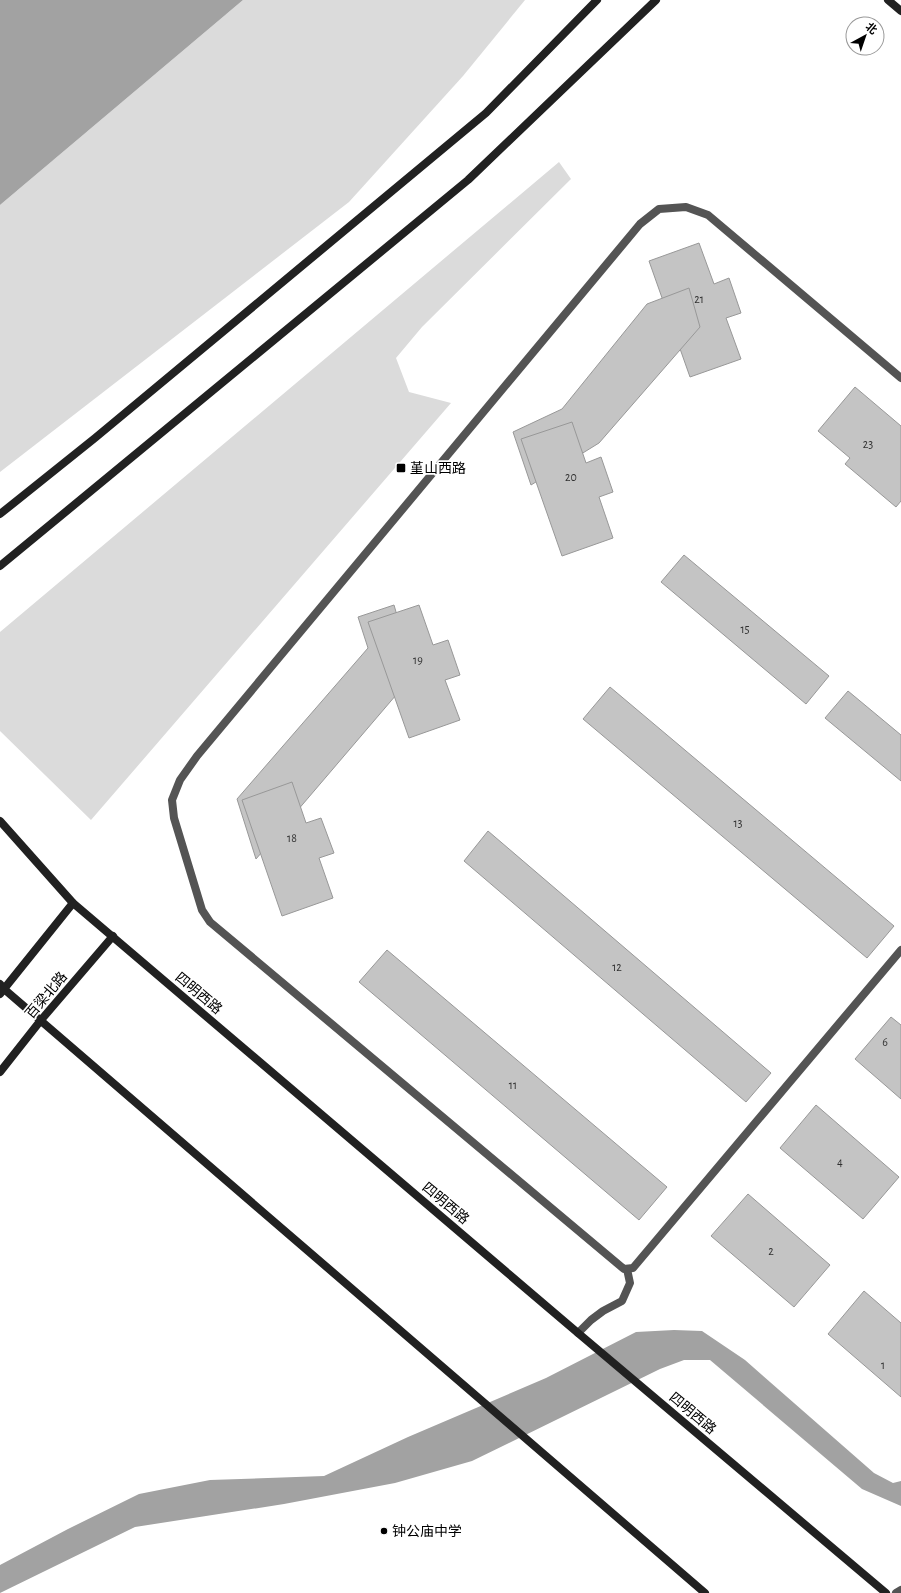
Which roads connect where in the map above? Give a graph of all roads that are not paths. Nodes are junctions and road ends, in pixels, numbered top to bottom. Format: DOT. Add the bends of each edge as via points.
graph roads {
  1 [pos="596,0"];
  2 [pos="656,0"];
  3 [pos="888,0"];
  4 [pos="901,11"];
  5 [pos="901,378"];
  6 [pos="0,514"];
  7 [pos="0,566"];
  8 [pos="0,821"];
  9 [pos="73,903"];
  10 [pos="113,936"];
  11 [pos="901,950"];
  12 [pos="1,989"];
  13 [pos="41,1020"];
  14 [pos="0,1072"];
  15 [pos="627,1269"];
  16 [pos="578,1333"];
  17 [pos="901,1590"];
  18 [pos="705,1593"];
  19 [pos="886,1593"];
  20 [pos="896,1593"];
  1 -- 6 [label="main road" via="486,113"];
  2 -- 7 [label="main road" via="468,180"];
  3 -- 4 [label="main road"];
  5 -- 15 [label="lane" via="708,215 686,208 659,209 640,224 197,756 180,780 172,800 174,818 202,910 210,922"];
  8 -- 9 [label="main road, 四明西路"];
  9 -- 10 [label="main road, 四明西路"];
  9 -- 12 [label="main road"];
  10 -- 13 [label="main road, 百梁北路"];
  10 -- 16 [label="main road, 四明西路"];
  11 -- 15 [label="lane" via="633,1268"];
  12 -- 13 [label="main road"];
  13 -- 14 [label="main road, 百梁北路"];
  13 -- 18 [label="main road"];
  15 -- 16 [label="lane" via="630,1283 622,1301 603,1311"];
  16 -- 19 [label="main road, 四明西路"];
  17 -- 20 [label="lane"];
}
